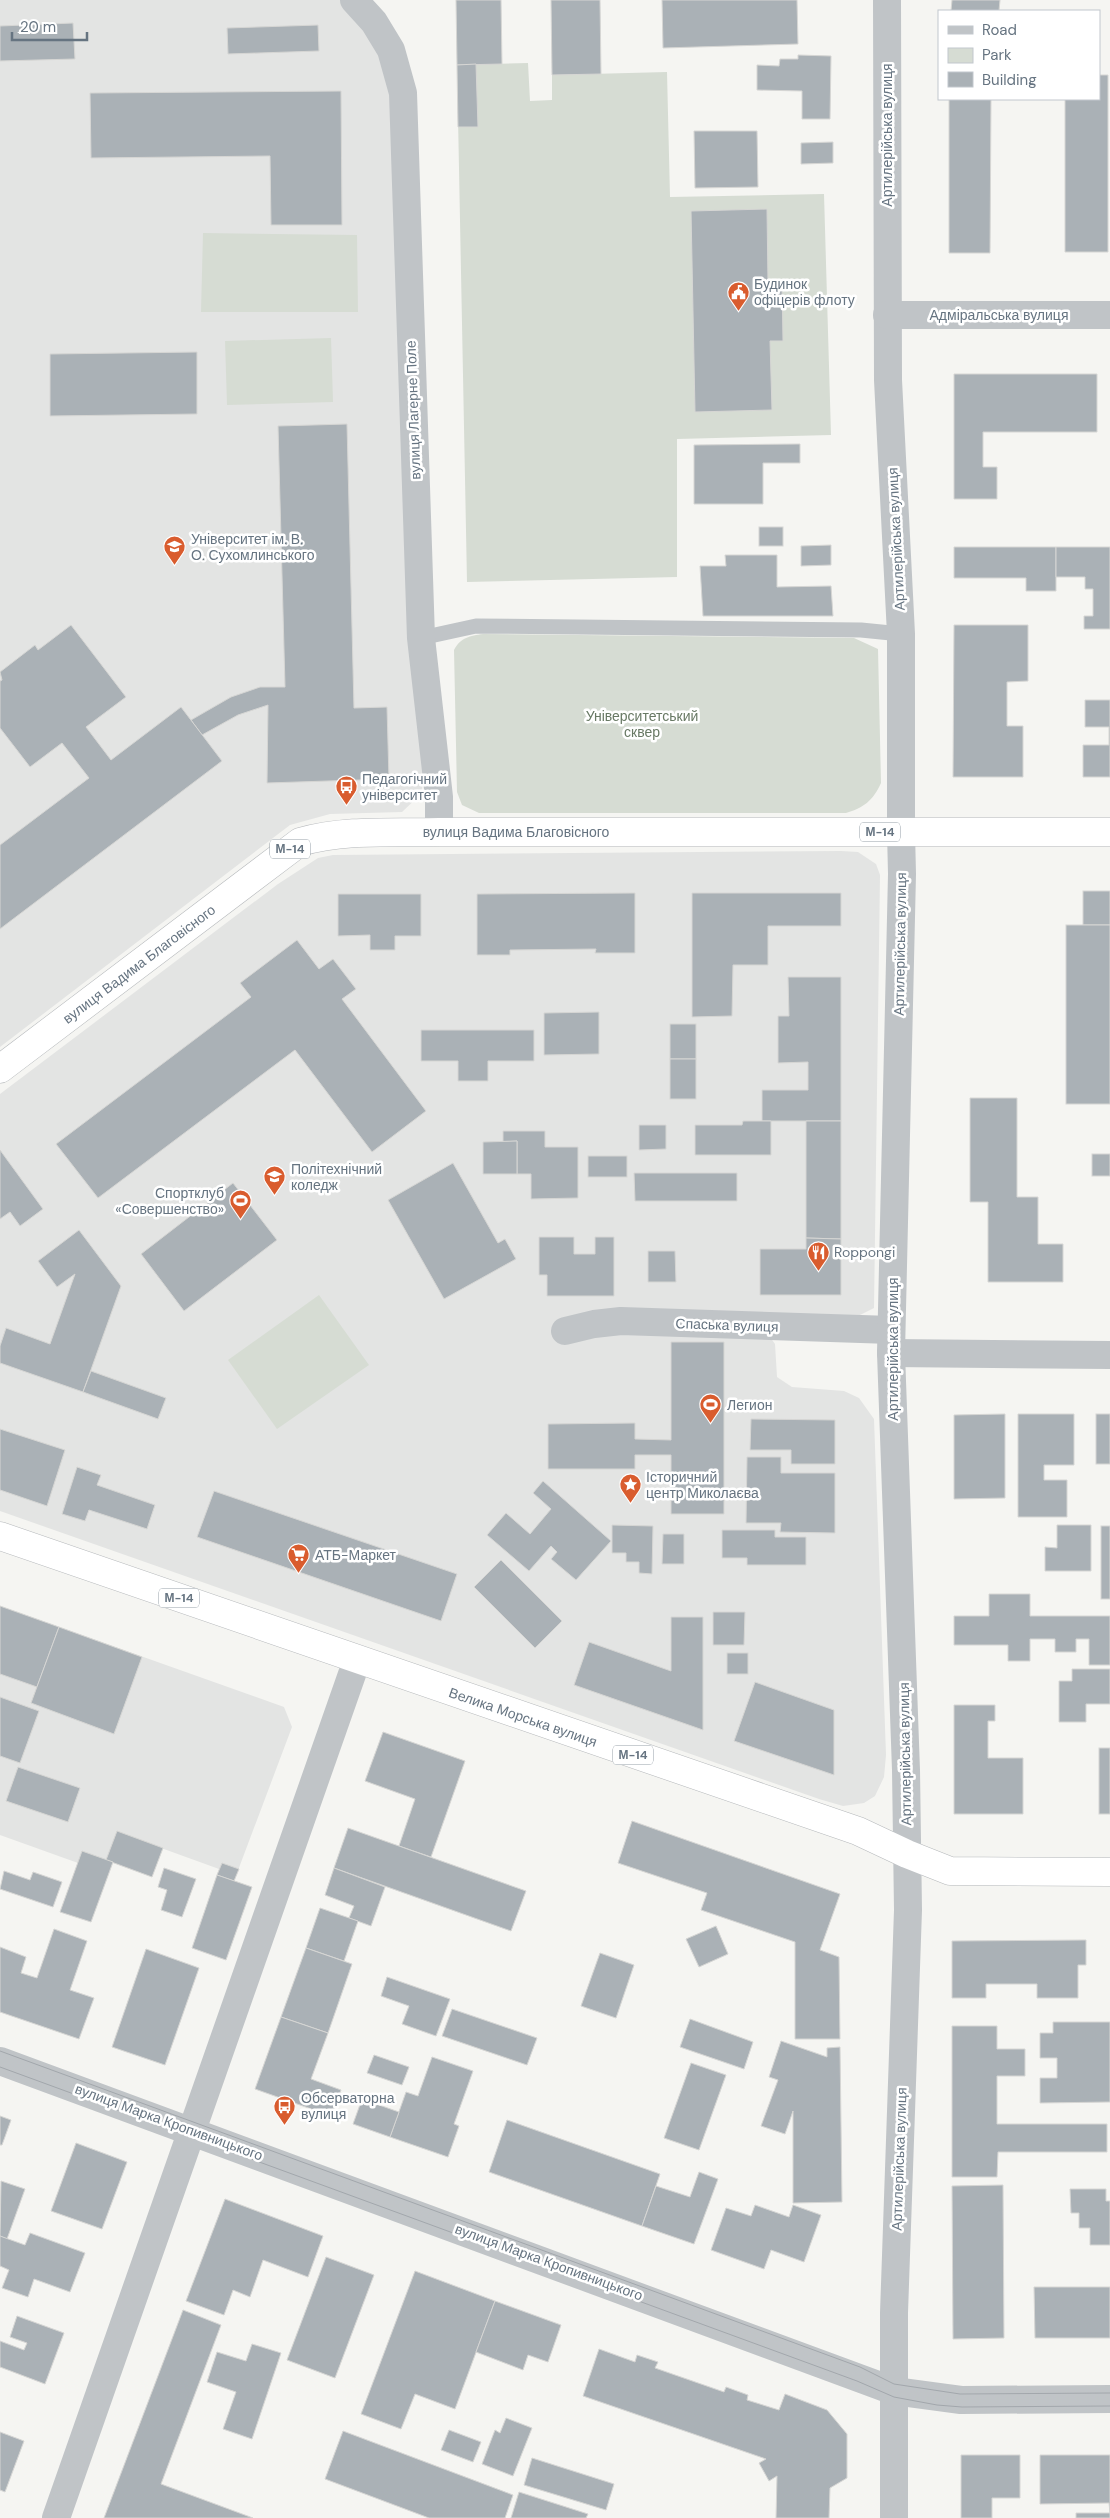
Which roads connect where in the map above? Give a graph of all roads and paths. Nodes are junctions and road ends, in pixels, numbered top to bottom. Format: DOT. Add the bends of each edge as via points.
graph roads {
  1 [pos="354,0"];
  2 [pos="886,0"];
  3 [pos="887,315"];
  4 [pos="1110,315"];
  5 [pos="901,634"];
  6 [pos="421,638"];
  7 [pos="439,832"];
  8 [pos="901,832"];
  9 [pos="1110,832"];
  10 [pos="0,1068"];
  11 [pos="565,1331"];
  12 [pos="891,1342"];
  13 [pos="1110,1355"];
  14 [pos="0,1536"];
  15 [pos="357,1660"];
  16 [pos="907,1854"];
  17 [pos="1110,1872"];
  18 [pos="0,2061"];
  19 [pos="192,2131"];
  20 [pos="894,2391"];
  21 [pos="1110,2399"];
  22 [pos="56,2518"];
  23 [pos="894,2518"];
  1 -- 6 [label="street, вулиця Лагерне Поле" via="374,22 391,50 404,93"];
  2 -- 3 [label="street, Артилерійська вулиця"];
  3 -- 4 [label="street, Адміральська вулиця"];
  3 -- 5 [label="street, Артилерійська вулиця"];
  5 -- 6 [label="lane" via="861,630 476,626"];
  5 -- 8 [label="street, Артилерійська вулиця"];
  6 -- 7 [label="street, вулиця Лагерне Поле" via="439,797"];
  7 -- 8 [label="highway, вулиця Вадима Благовісного / М-14"];
  7 -- 10 [label="highway, вулиця Вадима Благовісного / М-14" via="345,833 300,842"];
  8 -- 9 [label="highway, вулиця Вадима Благовісного / М-14"];
  8 -- 12 [label="street, Артилерійська вулиця"];
  11 -- 12 [label="street, Спаська вулиця" via="621,1321"];
  12 -- 13 [label="street, Спаська вулиця"];
  12 -- 16 [label="street, Артилерійська вулиця"];
  14 -- 15 [label="highway, Велика Морська вулиця / М-14"];
  15 -- 16 [label="highway, Велика Морська вулиця / М-14" via="858,1831"];
  15 -- 19 [label="street"];
  16 -- 17 [label="highway, Велика Морська вулиця / М-14" via="950,1871"];
  16 -- 20 [label="street, Артилерійська вулиця"];
  18 -- 19 [label="street, вулиця Марка Кропивницького"];
  19 -- 20 [label="street, вулиця Марка Кропивницького"];
  19 -- 22 [label="street"];
  20 -- 21 [label="street, вулиця Марка Кропивницького" via="961,2400"];
  20 -- 23 [label="street, Артилерійська вулиця"];
}
